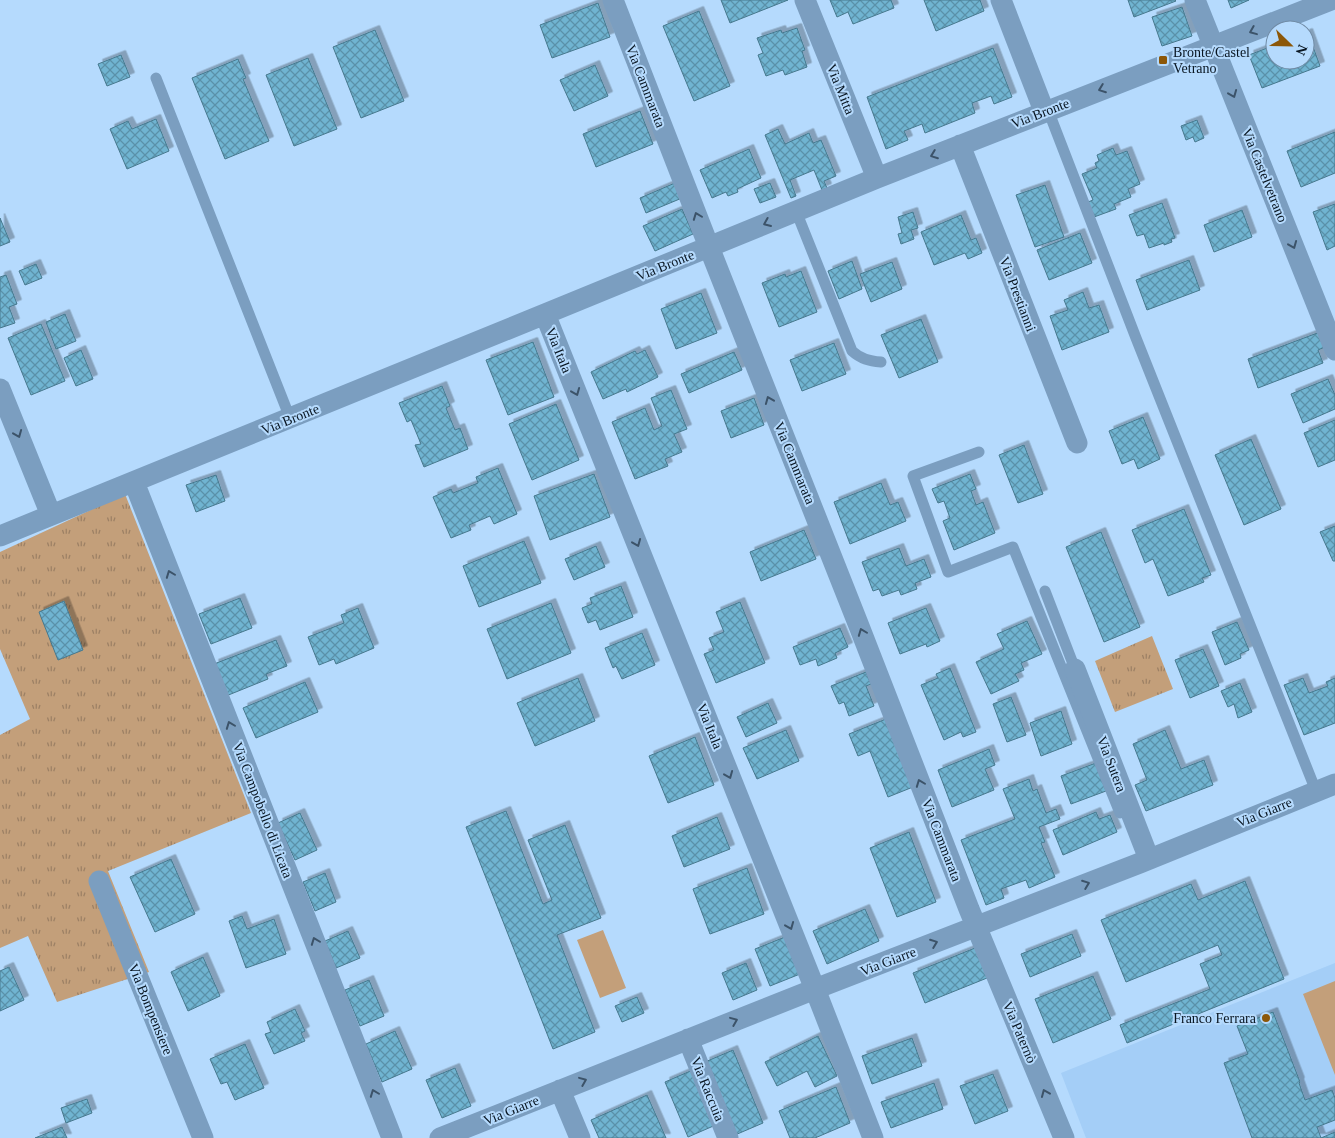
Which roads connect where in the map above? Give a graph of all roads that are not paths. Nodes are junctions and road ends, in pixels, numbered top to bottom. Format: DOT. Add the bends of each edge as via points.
graph roads {
  1 [pos="613,0"];
  2 [pos="805,0"];
  3 [pos="1001,0"];
  4 [pos="1195,0"];
  5 [pos="1331,0"];
  6 [pos="1214,47"];
  7 [pos="156,78"];
  8 [pos="1046,111"];
  9 [pos="960,145"];
  10 [pos="876,178"];
  11 [pos="796,211"];
  12 [pos="709,247"];
  13 [pos="545,314"];
  14 [pos="1335,350"];
  15 [pos="881,362"];
  16 [pos="0,389"];
  17 [pos="290,418"];
  18 [pos="1076,443"];
  19 [pos="978,452"];
  20 [pos="134,482"];
  21 [pos="52,515"];
  22 [pos="0,536"];
  23 [pos="1045,591"];
  24 [pos="1075,669"];
  25 [pos="1326,787"];
  26 [pos="1144,861"];
  27 [pos="98,881"];
  28 [pos="976,927"];
  29 [pos="815,989"];
  30 [pos="688,1039"];
  31 [pos="560,1090"];
  32 [pos="202,1138"];
  33 [pos="392,1138"];
  34 [pos="440,1138"];
  35 [pos="580,1138"];
  36 [pos="728,1138"];
  37 [pos="873,1138"];
  38 [pos="1064,1138"];
  12 -- 1 [label="street, Via Cammarata, one-way"];
  2 -- 10 [label="street, Via Mitta"];
  3 -- 8 [label="street"];
  4 -- 6 [label="street, Via Castelvetrano"];
  5 -- 6 [label="street, Via Bronte, one-way"];
  6 -- 8 [label="street, Via Bronte, one-way"];
  6 -- 14 [label="street, Via Castelvetrano, one-way"];
  7 -- 17 [label="lane"];
  8 -- 9 [label="street, Via Bronte"];
  8 -- 25 [label="lane" via="1136,338"];
  9 -- 10 [label="street, Via Bronte, one-way"];
  9 -- 18 [label="street, Via Prestianni"];
  10 -- 11 [label="street, Via Bronte"];
  11 -- 12 [label="street, Via Bronte, one-way"];
  11 -- 15 [label="lane" via="852,351 869,361"];
  12 -- 13 [label="street, Via Bronte"];
  28 -- 12 [label="street, Via Cammarata, one-way"];
  13 -- 17 [label="street, Via Bronte"];
  13 -- 29 [label="street, Via Itala, one-way"];
  16 -- 21 [label="street, one-way"];
  17 -- 20 [label="street, Via Bronte"];
  19 -- 26 [label="lane" via="913,476 948,572 1013,546"];
  20 -- 21 [label="street, Via Bronte"];
  33 -- 20 [label="street, Via Campobello di Licata, one-way"];
  21 -- 22 [label="street, Via Bronte"];
  23 -- 24 [label="lane"];
  24 -- 26 [label="street, Via Sutera"];
  25 -- 26 [label="street, Via Giarre"];
  28 -- 26 [label="street, Via Giarre, one-way"];
  27 -- 32 [label="street, Via Bompensiere"];
  29 -- 28 [label="street, Via Giarre, one-way"];
  38 -- 28 [label="street, Via Paternò, one-way"];
  30 -- 29 [label="street, Via Giarre, one-way"];
  29 -- 37 [label="street, Via Itala"];
  31 -- 30 [label="street, Via Giarre, one-way"];
  30 -- 36 [label="street, Via Raccuia"];
  31 -- 34 [label="street, Via Giarre"];
  31 -- 35 [label="street"];
}
